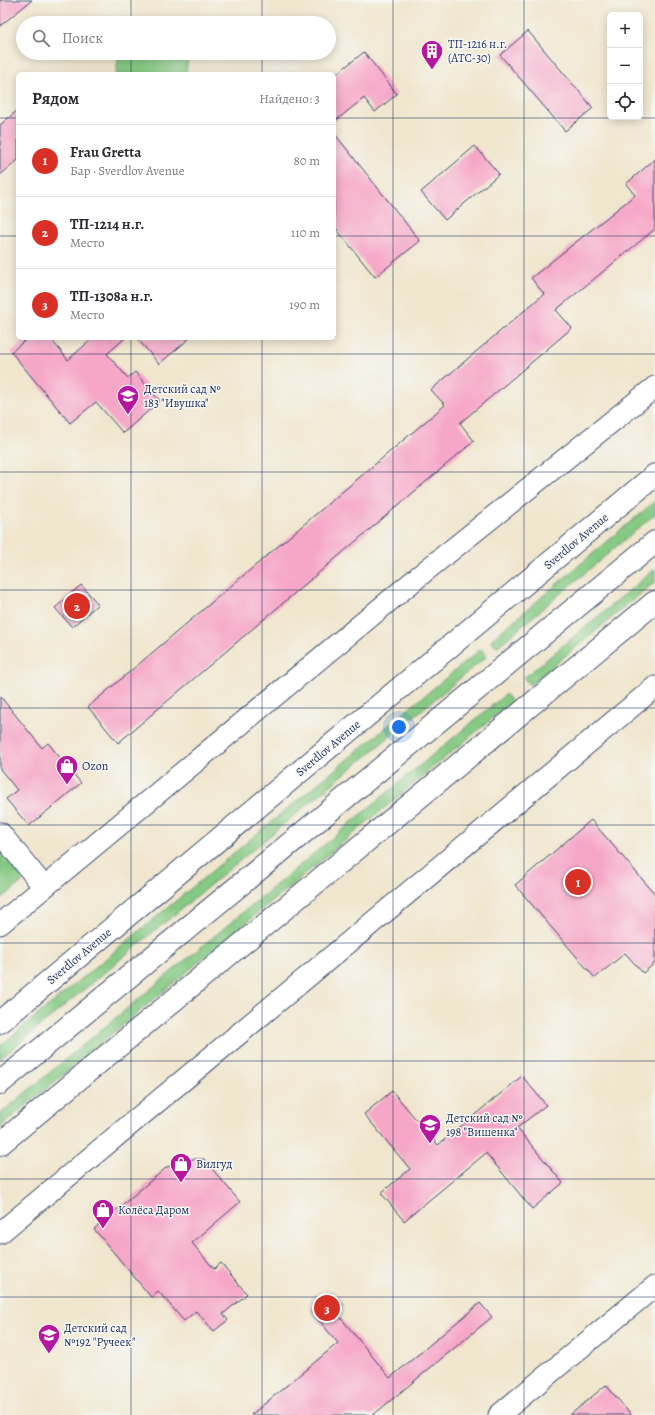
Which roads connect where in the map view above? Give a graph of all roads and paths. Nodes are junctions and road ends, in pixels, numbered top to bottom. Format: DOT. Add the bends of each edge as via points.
graph roads {
  1 [pos="655,387"];
  2 [pos="655,475"];
  3 [pos="655,542"];
  4 [pos="655,602"];
  5 [pos="655,687"];
  6 [pos="0,833"];
  7 [pos="44,887"];
  8 [pos="0,924"];
  9 [pos="0,1022"];
  10 [pos="0,1083"];
  11 [pos="0,1144"];
  12 [pos="0,1233"];
  13 [pos="655,1286"];
  14 [pos="499,1415"];
  1 -- 7 [label="street" via="424,572"];
  2 -- 9 [label="main road, Sverdlov Avenue"];
  3 -- 10 [label="main road"];
  4 -- 11 [label="main road"];
  5 -- 12 [label="street"];
  6 -- 7 [label="street"];
  7 -- 8 [label="street"];
  13 -- 14 [label="street"];
}
